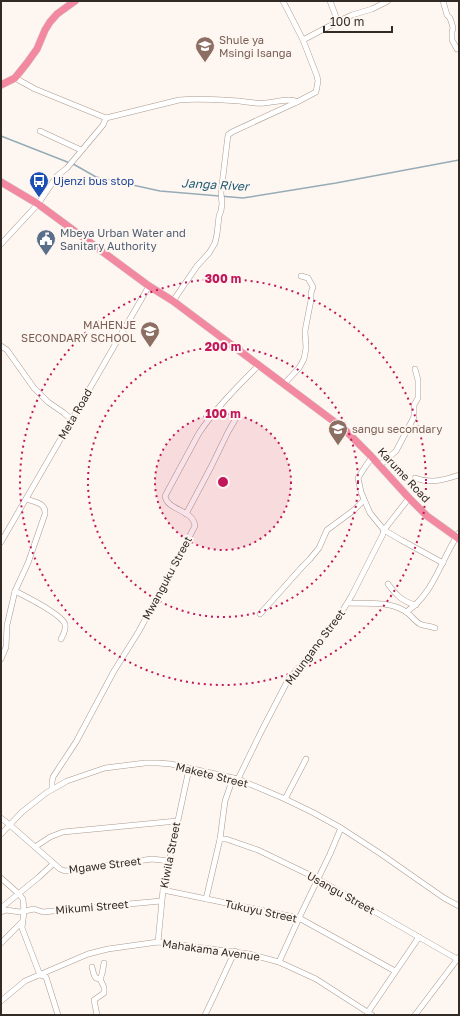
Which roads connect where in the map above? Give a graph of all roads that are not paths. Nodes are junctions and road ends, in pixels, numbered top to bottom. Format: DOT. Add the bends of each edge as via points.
graph roads {
  1 [pos="75,1"];
  2 [pos="284,1"];
  3 [pos="330,1"];
  4 [pos="388,1"];
  5 [pos="443,1"];
  6 [pos="65,3"];
  7 [pos="338,22"];
  8 [pos="303,40"];
  9 [pos="457,49"];
  10 [pos="15,78"];
  11 [pos="1,84"];
  12 [pos="297,102"];
  13 [pos="106,118"];
  14 [pos="40,131"];
  15 [pos="81,150"];
  16 [pos="1,182"];
  17 [pos="38,204"];
  18 [pos="1,244"];
  19 [pos="301,276"];
  20 [pos="149,286"];
  21 [pos="173,301"];
  22 [pos="1,346"];
  23 [pos="259,366"];
  24 [pos="415,369"];
  25 [pos="284,384"];
  26 [pos="239,413"];
  27 [pos="72,420"];
  28 [pos="372,457"];
  29 [pos="380,465"];
  30 [pos="459,475"];
  31 [pos="415,478"];
  32 [pos="409,498"];
  33 [pos="26,499"];
  34 [pos="364,500"];
  35 [pos="186,514"];
  36 [pos="384,530"];
  37 [pos="458,536"];
  38 [pos="1,542"];
  39 [pos="443,563"];
  40 [pos="388,584"];
  41 [pos="15,592"];
  42 [pos="348,603"];
  43 [pos="416,604"];
  44 [pos="406,612"];
  45 [pos="260,614"];
  46 [pos="435,628"];
  47 [pos="61,639"];
  48 [pos="1,659"];
  49 [pos="306,759"];
  50 [pos="188,769"];
  51 [pos="235,779"];
  52 [pos="52,789"];
  53 [pos="285,799"];
  54 [pos="1,818"];
  55 [pos="177,821"];
  56 [pos="10,825"];
  57 [pos="341,828"];
  58 [pos="1,834"];
  59 [pos="220,839"];
  60 [pos="35,848"];
  61 [pos="169,861"];
  62 [pos="53,864"];
  63 [pos="1,878"];
  64 [pos="318,879"];
  65 [pos="163,890"];
  66 [pos="19,894"];
  67 [pos="206,899"];
  68 [pos="161,901"];
  69 [pos="459,906"];
  70 [pos="1,908"];
  71 [pos="1,912"];
  72 [pos="24,912"];
  73 [pos="299,918"];
  74 [pos="22,922"];
  75 [pos="418,937"];
  76 [pos="158,942"];
  77 [pos="1,943"];
  78 [pos="235,952"];
  79 [pos="458,958"];
  80 [pos="279,962"];
  81 [pos="104,963"];
  82 [pos="92,966"];
  83 [pos="395,971"];
  84 [pos="40,975"];
  85 [pos="100,978"];
  86 [pos="1,1000"];
  87 [pos="370,1014"];
  88 [pos="58,1015"];
  89 [pos="97,1015"];
  90 [pos="205,1015"];
  91 [pos="415,1015"];
  1 -- 6 [label="highway"];
  2 -- 8 [label="street"];
  3 -- 7 [label="street"];
  4 -- 7 [label="street"];
  5 -- 9 [label="street" via="453,28 452,40"];
  6 -- 10 [label="highway" via="45,30 37,49"];
  7 -- 8 [label="street"];
  8 -- 12 [label="street" via="318,81 316,92"];
  10 -- 11 [label="highway"];
  10 -- 13 [label="street" via="35,89"];
  12 -- 13 [label="street" via="289,99 262,104 190,98"];
  12 -- 21 [label="street" via="228,135 222,204 215,243"];
  13 -- 15 [label="street"];
  14 -- 15 [label="street"];
  15 -- 17 [label="street" via="57,176"];
  16 -- 17 [label="highway, Karume Road"];
  17 -- 18 [label="street"];
  17 -- 20 [label="highway, Karume Road"];
  19 -- 25 [label="street" via="308,278 313,287 305,331 306,350 301,365"];
  20 -- 21 [label="highway, Karume Road"];
  20 -- 27 [label="street, Meta Road"];
  21 -- 23 [label="highway, Karume Road"];
  22 -- 27 [label="street" via="7,350 34,388"];
  23 -- 25 [label="highway, Karume Road"];
  23 -- 35 [label="street" via="205,424 166,496 169,504"];
  24 -- 29 [label="street" via="418,398 414,405 414,417 396,451"];
  25 -- 28 [label="highway, Karume Road" via="344,428"];
  26 -- 35 [label="street"];
  27 -- 33 [label="street, Meta Road"];
  28 -- 29 [label="highway, Karume Road"];
  28 -- 34 [label="street" via="358,478"];
  29 -- 32 [label="highway, Karume Road"];
  30 -- 31 [label="street" via="436,481"];
  32 -- 36 [label="street, Muungano Street"];
  32 -- 37 [label="highway, Karume Road" via="427,516"];
  33 -- 38 [label="street, Meta Road"];
  33 -- 41 [label="street" via="46,509 28,563"];
  34 -- 36 [label="street" via="370,513"];
  34 -- 45 [label="street" via="327,530 319,548"];
  35 -- 52 [label="street, Mwanguku Street" via="191,516 195,526 139,631 76,742 53,777"];
  36 -- 39 [label="street"];
  36 -- 42 [label="street, Muungano Street"];
  37 -- 39 [label="street"];
  39 -- 43 [label="street" via="427,592"];
  40 -- 43 [label="street" via="406,602"];
  41 -- 47 [label="street" via="62,619 65,629"];
  41 -- 48 [label="street" via="7,625 6,647"];
  42 -- 44 [label="street" via="382,604"];
  42 -- 51 [label="street, Muungano Street" via="288,680"];
  43 -- 44 [label="street"];
  44 -- 46 [label="street" via="421,625"];
  49 -- 53 [label="street"];
  50 -- 51 [label="street, Makete Street"];
  50 -- 52 [label="street, Makete Street" via="158,763 106,768 67,781"];
  50 -- 55 [label="street, Kiwila Street"];
  51 -- 53 [label="street, Makete Street"];
  51 -- 59 [label="street, Muungano Street" via="225,802"];
  52 -- 56 [label="street, Makete Street" via="22,812"];
  53 -- 57 [label="street, Makete Street"];
  54 -- 56 [label="street, Mgawe Street"];
  55 -- 60 [label="street" via="63,832 50,837"];
  55 -- 61 [label="street, Kiwila Street"];
  56 -- 58 [label="street, Makete Street"];
  56 -- 60 [label="street, Mgawe Street"];
  57 -- 64 [label="street"];
  57 -- 69 [label="street, Makete Street"];
  59 -- 64 [label="street, Usangu Street" via="258,850"];
  59 -- 67 [label="street, Muungano Street"];
  60 -- 62 [label="street, Mgawe Street"];
  61 -- 62 [label="street, Mgawe Street" via="152,859 65,871"];
  61 -- 65 [label="street, Kiwila Street"];
  62 -- 66 [label="street"];
  63 -- 66 [label="street"];
  64 -- 73 [label="street"];
  64 -- 75 [label="street, Usangu Street"];
  65 -- 67 [label="street, Tukuyu Street"];
  65 -- 68 [label="street, Kiwila Street"];
  66 -- 70 [label="street"];
  66 -- 72 [label="street"];
  67 -- 73 [label="street, Tukuyu Street"];
  68 -- 72 [label="street, Mikumi Street" via="43,912 34,909"];
  68 -- 76 [label="street, Kiwila Street"];
  71 -- 72 [label="street, Mikumi Street"];
  72 -- 74 [label="street"];
  73 -- 80 [label="street"];
  73 -- 83 [label="street, Tukuyu Street"];
  74 -- 77 [label="street"];
  74 -- 84 [label="street"];
  75 -- 79 [label="street, Usangu Street"];
  75 -- 83 [label="street"];
  76 -- 78 [label="street, Mahakama Avenue"];
  76 -- 84 [label="street, Mahakama Avenue" via="88,954"];
  78 -- 80 [label="street, Mahakama Avenue"];
  78 -- 90 [label="street"];
  79 -- 91 [label="street"];
  80 -- 87 [label="street, Mahakama Avenue" via="316,979"];
  81 -- 85 [label="street"];
  82 -- 85 [label="street" via="96,978"];
  83 -- 87 [label="street"];
  84 -- 86 [label="street, Mahakama Avenue" via="25,981"];
  84 -- 88 [label="street" via="46,977"];
  85 -- 89 [label="street" via="105,992 94,1000"];
}
